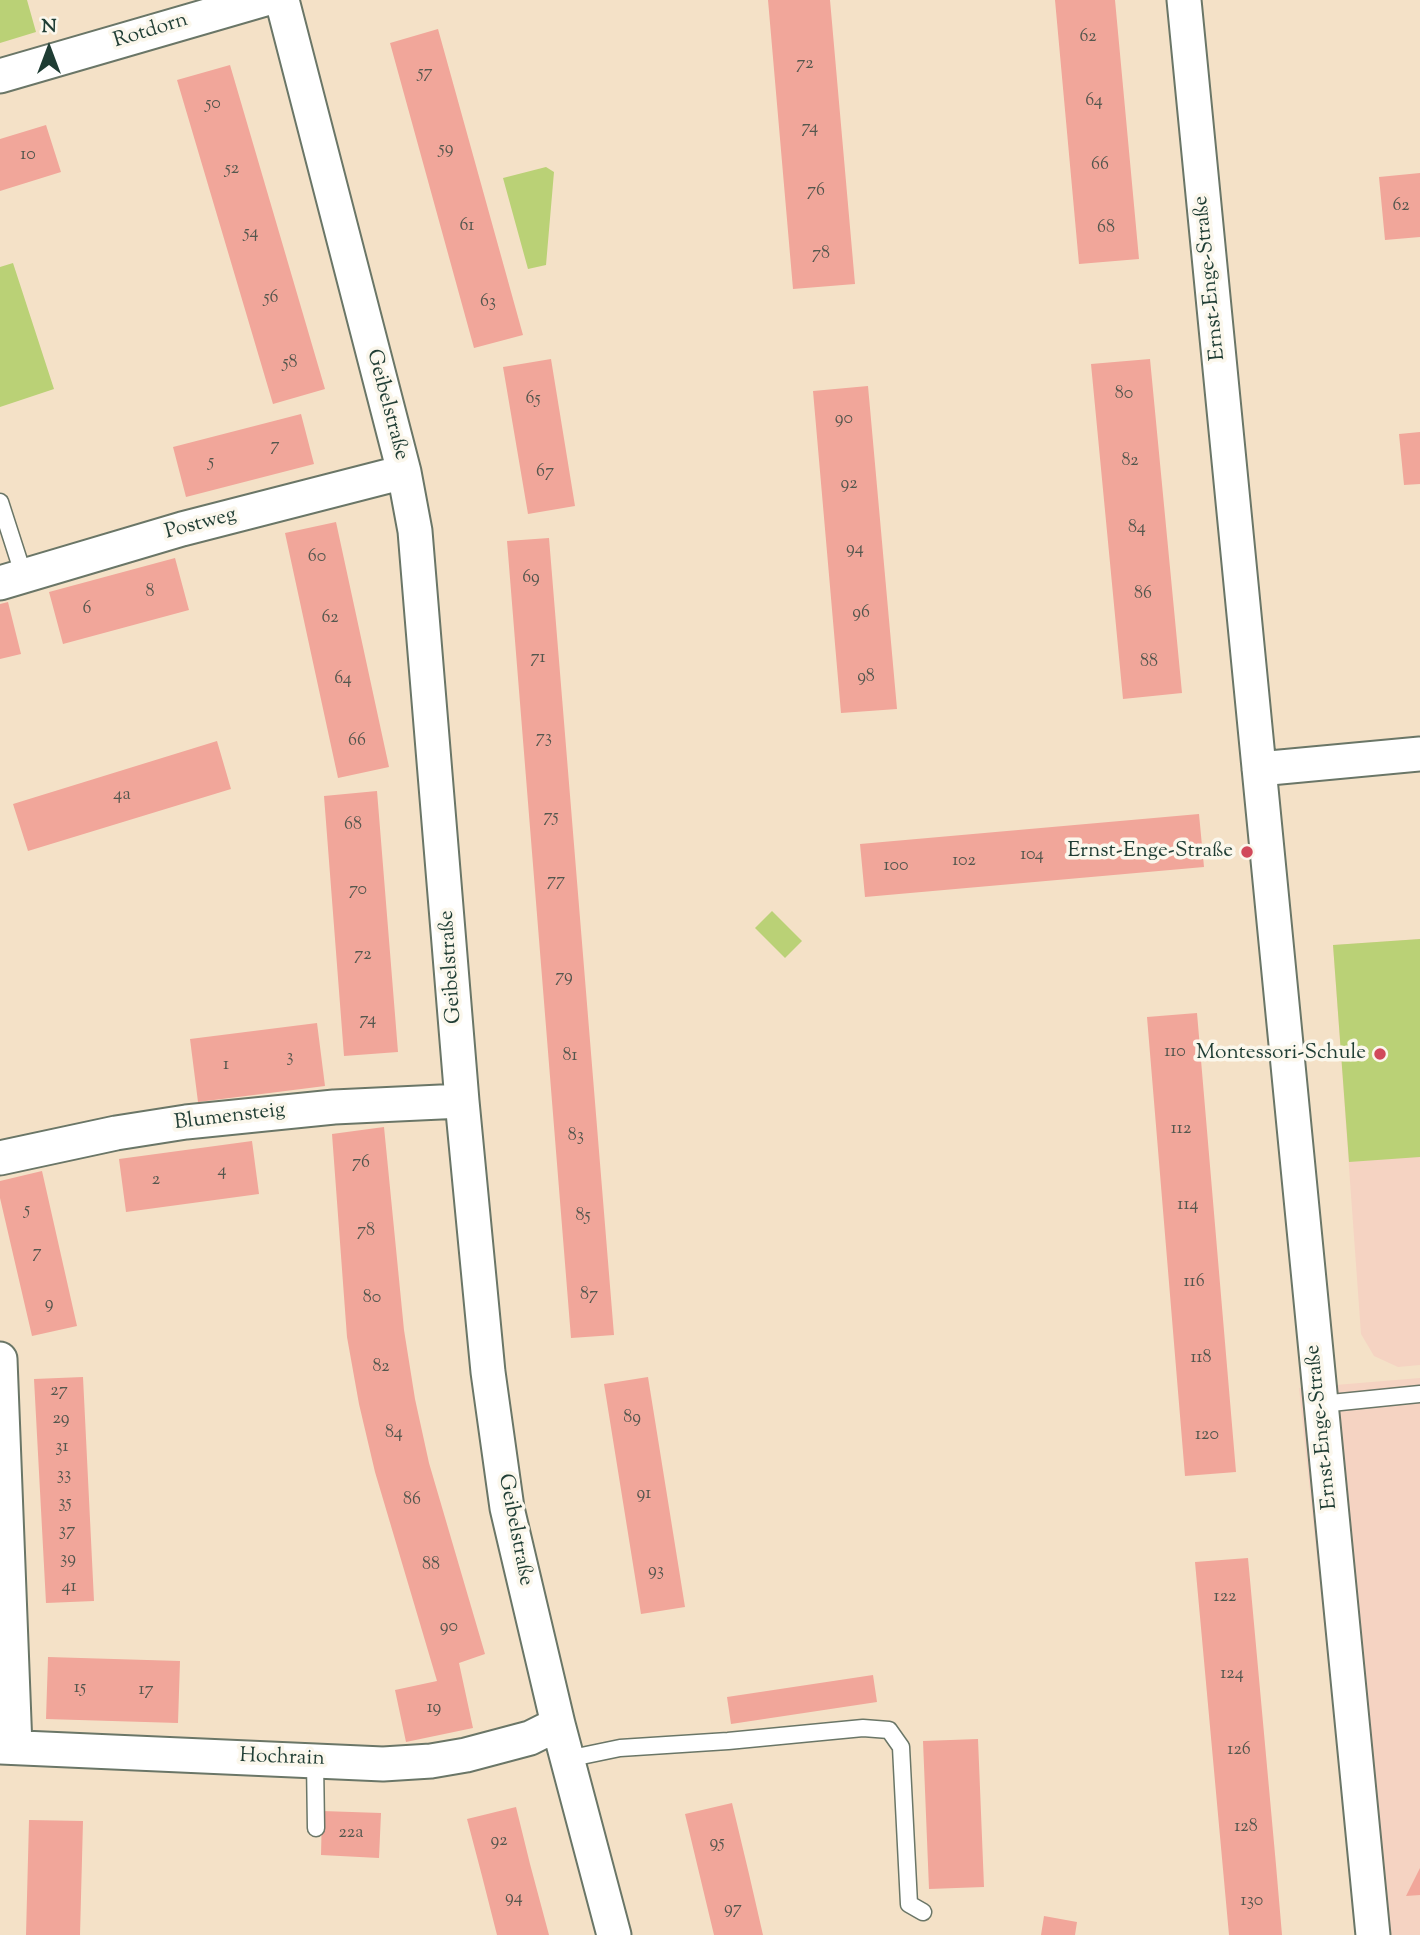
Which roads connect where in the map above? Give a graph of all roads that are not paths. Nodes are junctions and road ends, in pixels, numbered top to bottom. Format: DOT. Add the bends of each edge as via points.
graph roads {
  1 [pos="262,0"];
  2 [pos="282,0"];
  3 [pos="1184,0"];
  4 [pos="0,76"];
  5 [pos="404,472"];
  6 [pos="0,502"];
  7 [pos="9,572"];
  8 [pos="1408,755"];
  9 [pos="1259,769"];
  10 [pos="462,1101"];
  11 [pos="0,1158"];
  12 [pos="0,1359"];
  13 [pos="1420,1394"];
  14 [pos="1321,1404"];
  15 [pos="558,1724"];
  16 [pos="7,1747"];
  17 [pos="567,1759"];
  18 [pos="315,1761"];
  19 [pos="316,1828"];
  20 [pos="923,1912"];
  21 [pos="614,1935"];
  22 [pos="1373,1935"];
  1 -- 4 [label="street, Rotdorn"];
  2 -- 5 [label="street, Geibelstraße"];
  3 -- 9 [label="street, Ernst-Enge-Straße"];
  5 -- 7 [label="street, Postweg"];
  5 -- 10 [label="street, Geibelstraße" via="421,592"];
  6 -- 7 [label="lane"];
  8 -- 9 [label="street"];
  9 -- 14 [label="street, Ernst-Enge-Straße"];
  10 -- 11 [label="street, Blumensteig" via="334,1107 186,1122"];
  10 -- 15 [label="street, Geibelstraße" via="488,1372 507,1507"];
  12 -- 16 [label="street"];
  13 -- 14 [label="lane"];
  14 -- 22 [label="street, Ernst-Enge-Straße"];
  15 -- 17 [label="street, Geibelstraße"];
  15 -- 18 [label="street, Hochrain" via="530,1738 430,1761"];
  16 -- 18 [label="street, Hochrain"];
  17 -- 20 [label="lane" via="620,1748 863,1728 888,1730 901,1747 909,1904"];
  17 -- 21 [label="street, Geibelstraße"];
  18 -- 19 [label="lane"];
}
